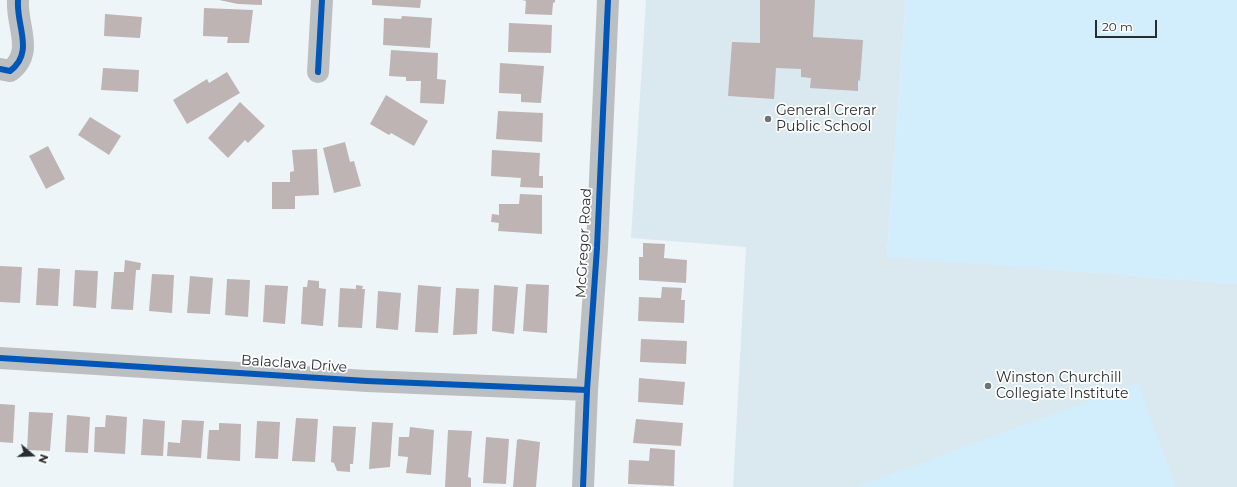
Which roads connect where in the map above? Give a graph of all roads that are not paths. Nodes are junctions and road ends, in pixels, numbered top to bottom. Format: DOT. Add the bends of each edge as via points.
graph roads {
  1 [pos="18,0"];
  2 [pos="322,0"];
  3 [pos="608,0"];
  4 [pos="0,69"];
  5 [pos="318,72"];
  6 [pos="0,358"];
  7 [pos="587,390"];
  8 [pos="583,487"];
  1 -- 4 [label="street" via="24,49 19,64 10,70"];
  2 -- 5 [label="street"];
  3 -- 7 [label="street, McGregor Road" via="597,248"];
  6 -- 7 [label="street, Balaclava Drive" via="367,381"];
  7 -- 8 [label="street, McGregor Road"];
}
